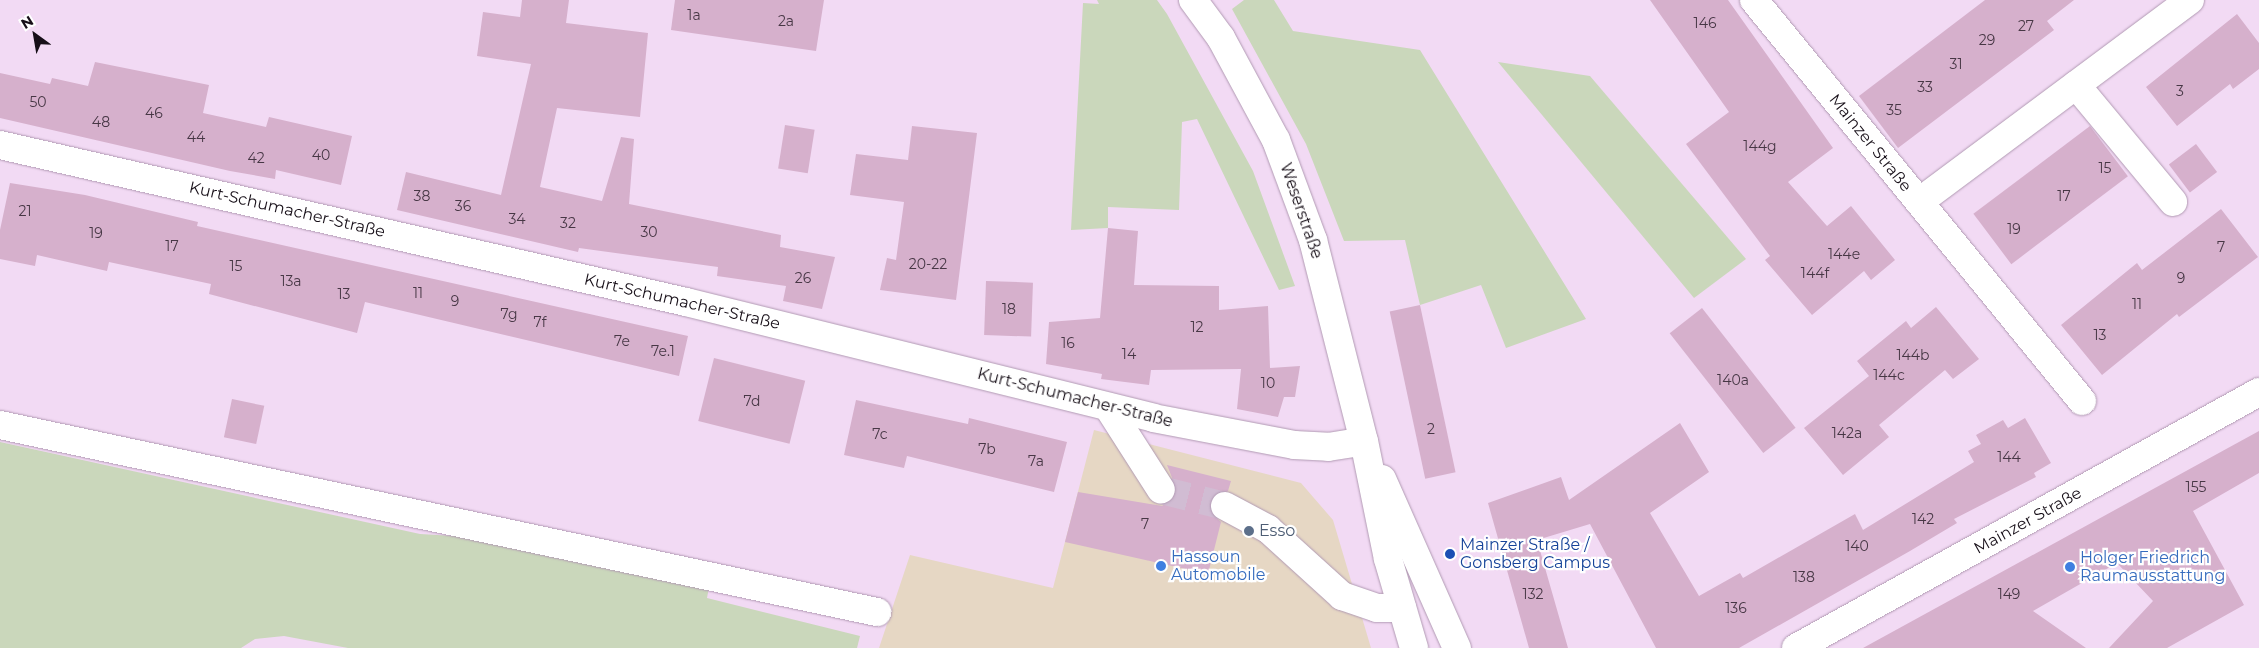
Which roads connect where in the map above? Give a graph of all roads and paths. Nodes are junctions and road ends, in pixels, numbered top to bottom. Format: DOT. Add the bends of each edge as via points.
graph roads {
  1 [pos="1193,0"];
  2 [pos="1754,0"];
  3 [pos="2190,0"];
  4 [pos="2076,85"];
  5 [pos="0,145"];
  6 [pos="1919,202"];
  7 [pos="2173,202"];
  8 [pos="2259,392"];
  9 [pos="2082,401"];
  10 [pos="1108,407"];
  11 [pos="0,425"];
  12 [pos="1364,441"];
  13 [pos="1161,490"];
  14 [pos="1225,506"];
  15 [pos="1402,608"];
  16 [pos="878,612"];
  17 [pos="1414,648"];
  18 [pos="1457,648"];
  19 [pos="1796,648"];
  1 -- 12 [label="street, Weserstraße" via="1221,38 1276,140 1313,240"];
  2 -- 6 [label="street, Mainzer Straße"];
  3 -- 4 [label="street"];
  4 -- 6 [label="street"];
  4 -- 7 [label="street"];
  5 -- 10 [label="street, Kurt-Schumacher-Straße" via="686,302"];
  6 -- 9 [label="street, Mainzer Straße"];
  8 -- 19 [label="street, Mainzer Straße"];
  10 -- 12 [label="street, Kurt-Schumacher-Straße" via="1294,445 1328,447"];
  10 -- 13 [label="street"];
  11 -- 16 [label="street"];
  12 -- 15 [label="street, Weserstraße"];
  12 -- 18 [label="street, Weserstraße"];
  14 -- 15 [label="street" via="1268,529 1342,596 1377,608"];
  15 -- 17 [label="street, Weserstraße"];
}
